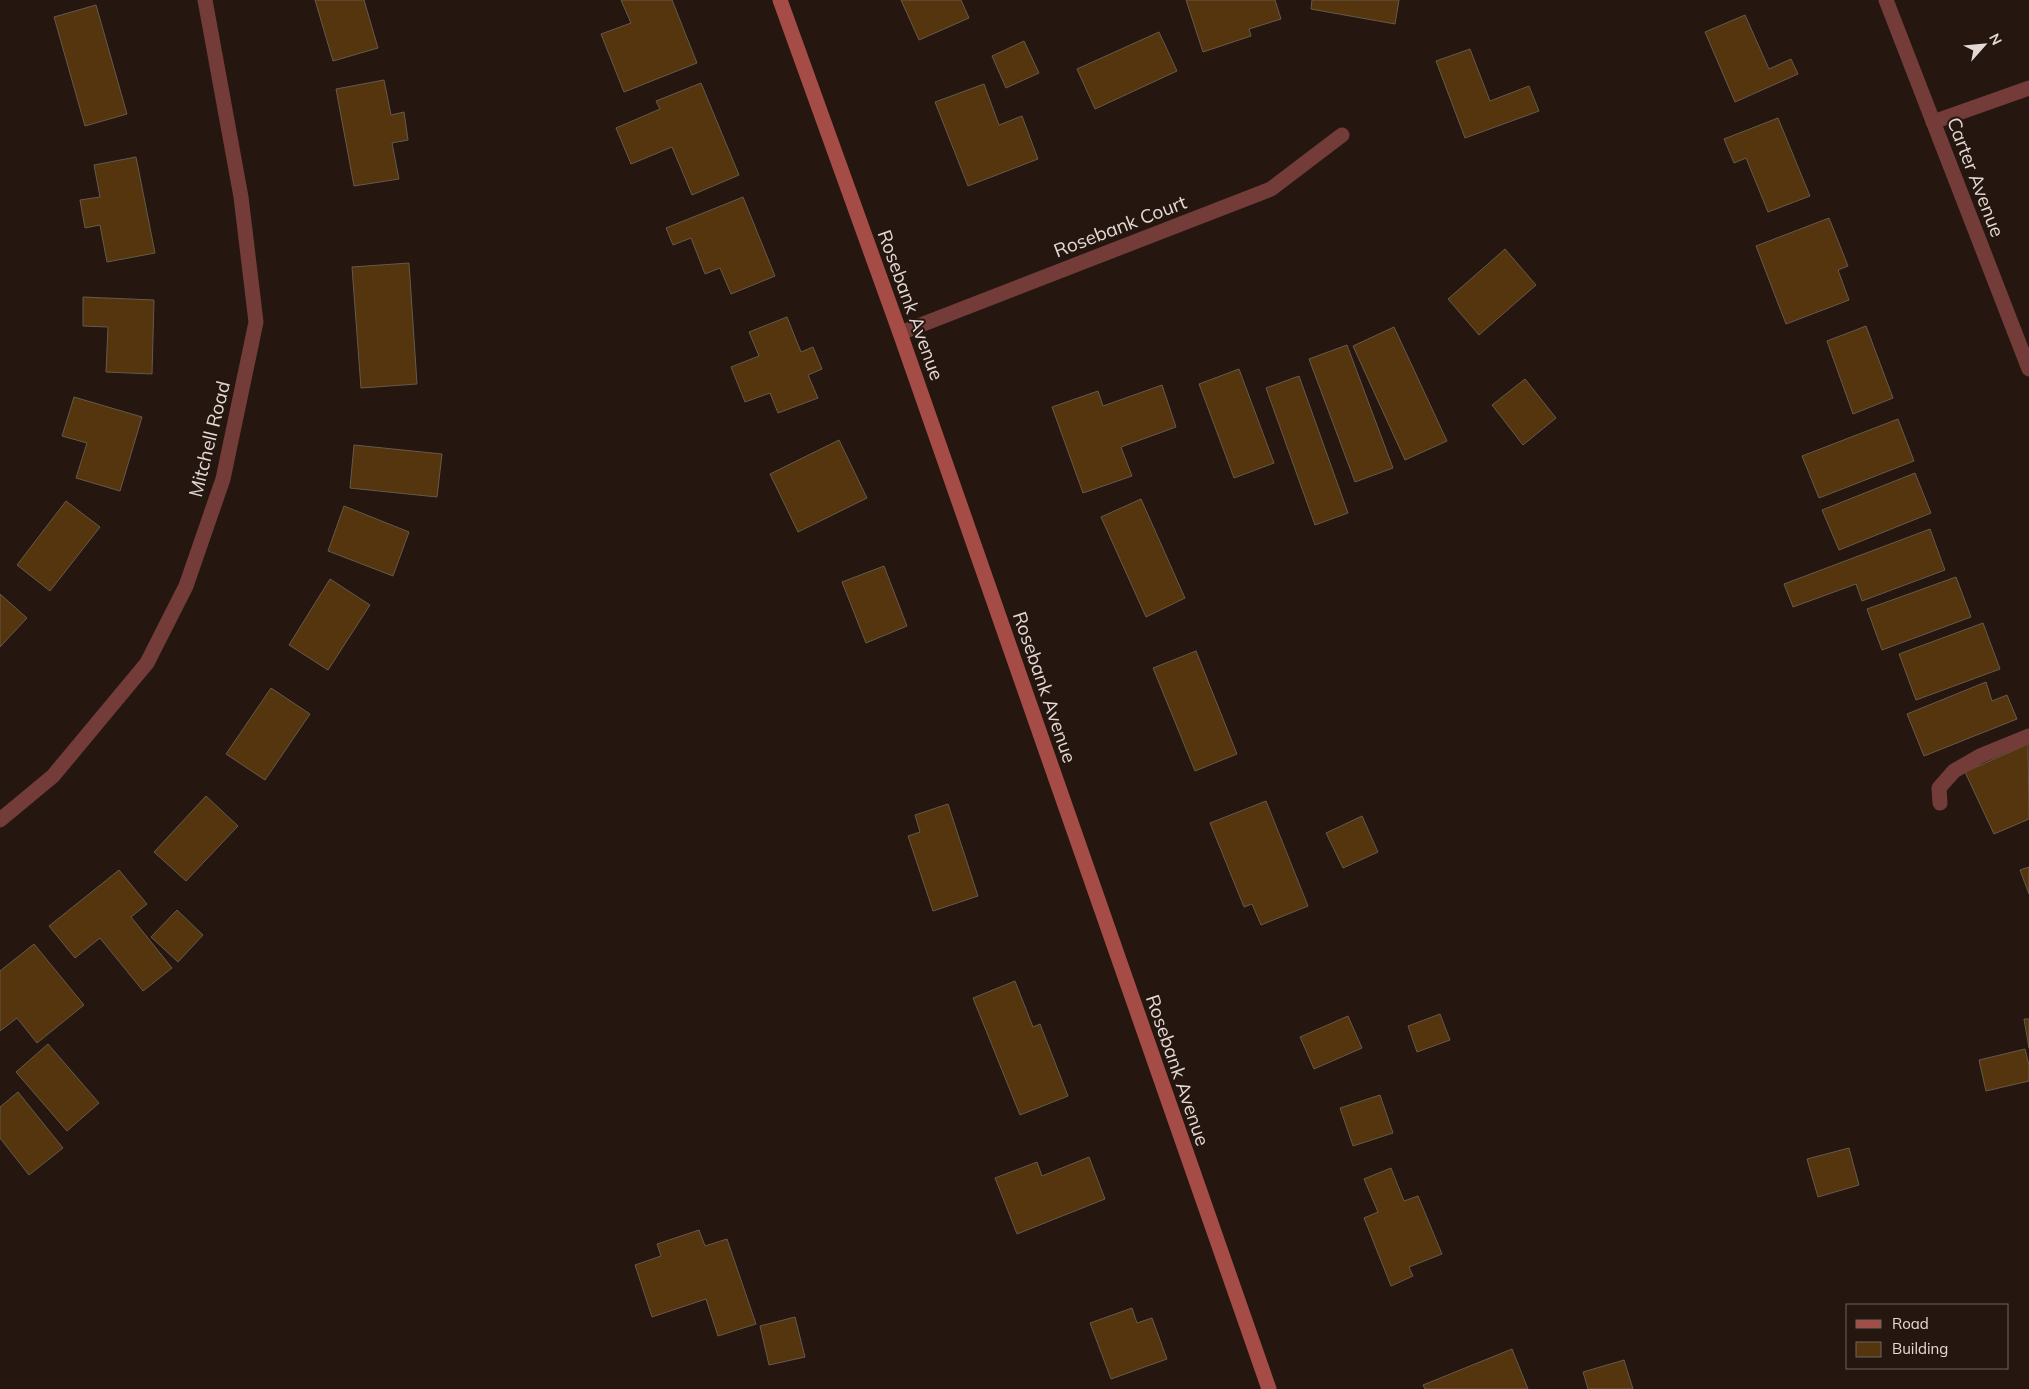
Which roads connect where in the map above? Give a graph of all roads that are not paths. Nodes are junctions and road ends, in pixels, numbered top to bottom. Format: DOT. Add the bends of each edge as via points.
graph roads {
  1 [pos="205,0"];
  2 [pos="780,0"];
  3 [pos="1886,0"];
  4 [pos="2029,88"];
  5 [pos="1933,122"];
  6 [pos="1342,135"];
  7 [pos="900,333"];
  8 [pos="2029,369"];
  9 [pos="2029,736"];
  10 [pos="1940,802"];
  11 [pos="0,820"];
  12 [pos="1269,1389"];
  1 -- 11 [label="street, Mitchell Road" via="241,197 256,322 223,479 186,586 147,663 53,776"];
  2 -- 7 [label="street, Rosebank Avenue"];
  3 -- 5 [label="street, Carter Avenue"];
  4 -- 5 [label="street"];
  5 -- 8 [label="street, Carter Avenue"];
  6 -- 7 [label="street, Rosebank Court" via="1271,189"];
  7 -- 12 [label="street, Rosebank Avenue"];
  9 -- 10 [label="street" via="1980,756 1954,771 1939,788"];
}
